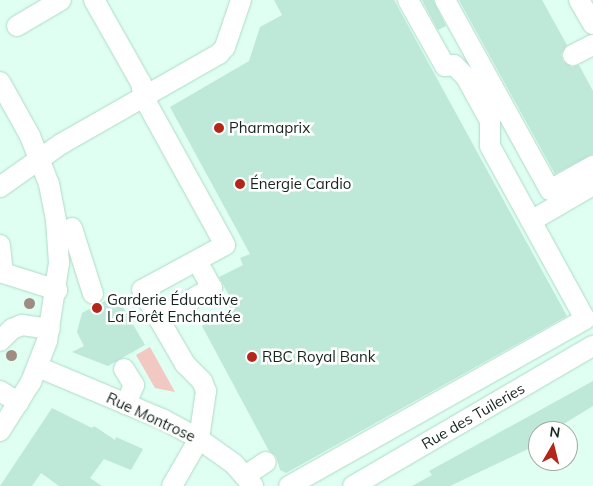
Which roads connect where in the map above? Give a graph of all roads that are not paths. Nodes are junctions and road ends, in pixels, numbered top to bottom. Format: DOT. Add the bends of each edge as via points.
graph roads {
  1 [pos="61,0"];
  2 [pos="80,0"];
  3 [pos="94,0"];
  4 [pos="241,0"];
  5 [pos="408,0"];
  6 [pos="445,0"];
  7 [pos="579,0"];
  8 [pos="593,24"];
  9 [pos="17,26"];
  10 [pos="593,44"];
  11 [pos="573,55"];
  12 [pos="0,82"];
  13 [pos="144,98"];
  14 [pos="40,159"];
  15 [pos="593,166"];
  16 [pos="593,186"];
  17 [pos="0,187"];
  18 [pos="531,221"];
  19 [pos="72,228"];
  20 [pos="0,245"];
  21 [pos="197,261"];
  22 [pos="86,273"];
  23 [pos="58,283"];
  24 [pos="93,294"];
  25 [pos="158,318"];
  26 [pos="50,329"];
  27 [pos="0,341"];
  28 [pos="593,346"];
  29 [pos="38,367"];
  30 [pos="124,369"];
  31 [pos="0,391"];
  32 [pos="19,403"];
  33 [pos="126,404"];
  34 [pos="0,431"];
  35 [pos="200,439"];
  36 [pos="266,462"];
  37 [pos="249,481"];
  38 [pos="172,486"];
  39 [pos="289,486"];
  40 [pos="353,486"];
  1 -- 9 [label="street"];
  2 -- 13 [label="street" via="131,89"];
  3 -- 13 [label="street" via="141,83"];
  4 -- 13 [label="street" via="222,51"];
  5 -- 18 [label="street" via="444,66 450,63 458,67 470,84 490,121 490,146"];
  6 -- 15 [label="street" via="550,190"];
  7 -- 8 [label="street"];
  10 -- 11 [label="street"];
  12 -- 14 [label="street"];
  13 -- 14 [label="street"];
  13 -- 21 [label="street" via="225,246"];
  14 -- 17 [label="street"];
  14 -- 23 [label="street" via="55,212"];
  16 -- 18 [label="street"];
  18 -- 39 [label="street" via="586,320"];
  19 -- 22 [label="street"];
  20 -- 23 [label="street" via="3,273"];
  21 -- 25 [label="street" via="212,288"];
  21 -- 25 [label="street" via="142,290"];
  22 -- 23 [label="street"];
  22 -- 24 [label="street"];
  23 -- 26 [label="street"];
  25 -- 35 [label="street" via="185,364 204,386"];
  26 -- 27 [label="street" via="22,325 6,333"];
  26 -- 29 [label="street"];
  28 -- 40 [label="street, Rue des Tuileries"];
  29 -- 32 [label="street"];
  29 -- 33 [label="street, Rue Montrose"];
  30 -- 33 [label="street" via="134,384"];
  31 -- 32 [label="street"];
  32 -- 34 [label="street"];
  33 -- 35 [label="street, Rue Montrose"];
  35 -- 37 [label="street, Rue Montrose"];
  35 -- 38 [label="street"];
  36 -- 37 [label="street"];
}
